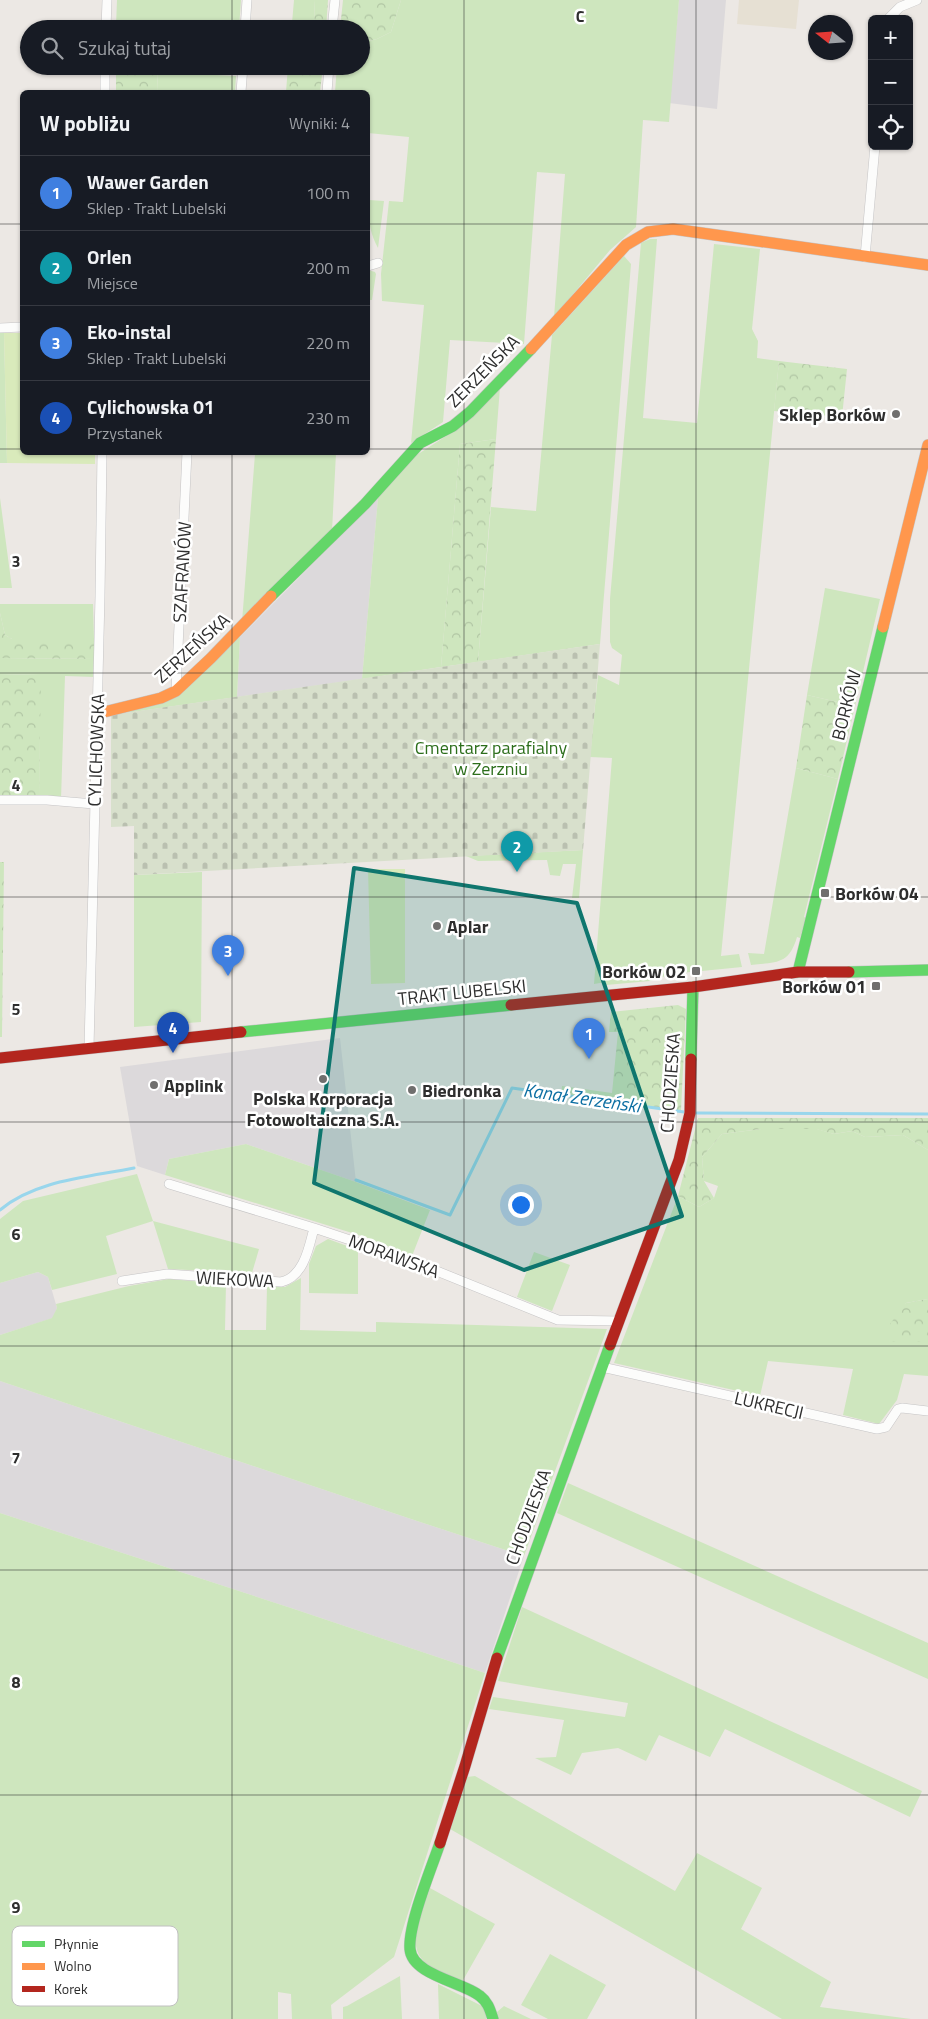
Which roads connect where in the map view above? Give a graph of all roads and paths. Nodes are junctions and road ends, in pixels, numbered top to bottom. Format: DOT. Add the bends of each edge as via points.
graph roads {
  1 [pos="106,0"];
  2 [pos="247,0"];
  3 [pos="335,0"];
  4 [pos="917,0"];
  5 [pos="892,15"];
  6 [pos="106,20"];
  7 [pos="246,20"];
  8 [pos="333,20"];
  9 [pos="106,75"];
  10 [pos="242,75"];
  11 [pos="328,75"];
  12 [pos="105,90"];
  13 [pos="241,90"];
  14 [pos="327,90"];
  15 [pos="875,150"];
  16 [pos="866,257"];
  17 [pos="378,263"];
  18 [pos="370,265"];
  19 [pos="928,265"];
  20 [pos="20,327"];
  21 [pos="0,328"];
  22 [pos="928,445"];
  23 [pos="102,455"];
  24 [pos="187,455"];
  25 [pos="176,690"];
  26 [pos="96,714"];
  27 [pos="0,800"];
  28 [pos="94,804"];
  29 [pos="928,970"];
  30 [pos="798,972"];
  31 [pos="693,987"];
  32 [pos="89,1048"];
  33 [pos="0,1058"];
  34 [pos="169,1184"];
  35 [pos="314,1228"];
  36 [pos="122,1281"];
  37 [pos="619,1321"];
  38 [pos="602,1367"];
  39 [pos="928,1411"];
  40 [pos="493,2019"];
  1 -- 6 [label="street"];
  2 -- 7 [label="street"];
  3 -- 8 [label="street"];
  4 -- 5 [label="street" via="900,6"];
  9 -- 12 [label="street"];
  10 -- 13 [label="street"];
  11 -- 14 [label="street"];
  15 -- 16 [label="street"];
  16 -- 19 [label="street, ZERZEŃSKA"];
  16 -- 25 [label="street, ZERZEŃSKA" via="673,230 648,232 631,241 470,412 410,452 364,504 212,658"];
  17 -- 18 [label="street"];
  20 -- 21 [label="street"];
  22 -- 30 [label="street, BORKÓW"];
  23 -- 26 [label="street, CYLICHOWSKA"];
  24 -- 25 [label="street, SZAFRANÓW"];
  25 -- 26 [label="street, ZERZEŃSKA" via="161,698"];
  26 -- 28 [label="street, CYLICHOWSKA"];
  27 -- 28 [label="street"];
  28 -- 32 [label="street, CYLICHOWSKA"];
  29 -- 30 [label="street, TRAKT LUBELSKI"];
  30 -- 31 [label="street, TRAKT LUBELSKI"];
  31 -- 32 [label="street, TRAKT LUBELSKI"];
  31 -- 37 [label="street, CHODZIESKA" via="690,1113 686,1136"];
  32 -- 33 [label="street, TRAKT LUBELSKI"];
  34 -- 35 [label="street, MORAWSKA"];
  35 -- 36 [label="street, WIEKOWA" via="302,1265 293,1277 281,1282 167,1274"];
  35 -- 37 [label="street, MORAWSKA" via="407,1259 558,1320"];
  37 -- 38 [label="street, CHODZIESKA"];
  38 -- 39 [label="street, LUKRECJI" via="877,1429 886,1427 898,1409"];
  38 -- 40 [label="street, CHODZIESKA" via="499,1650 411,1931 413,1959 427,1970 476,1993 486,2002"];
}
